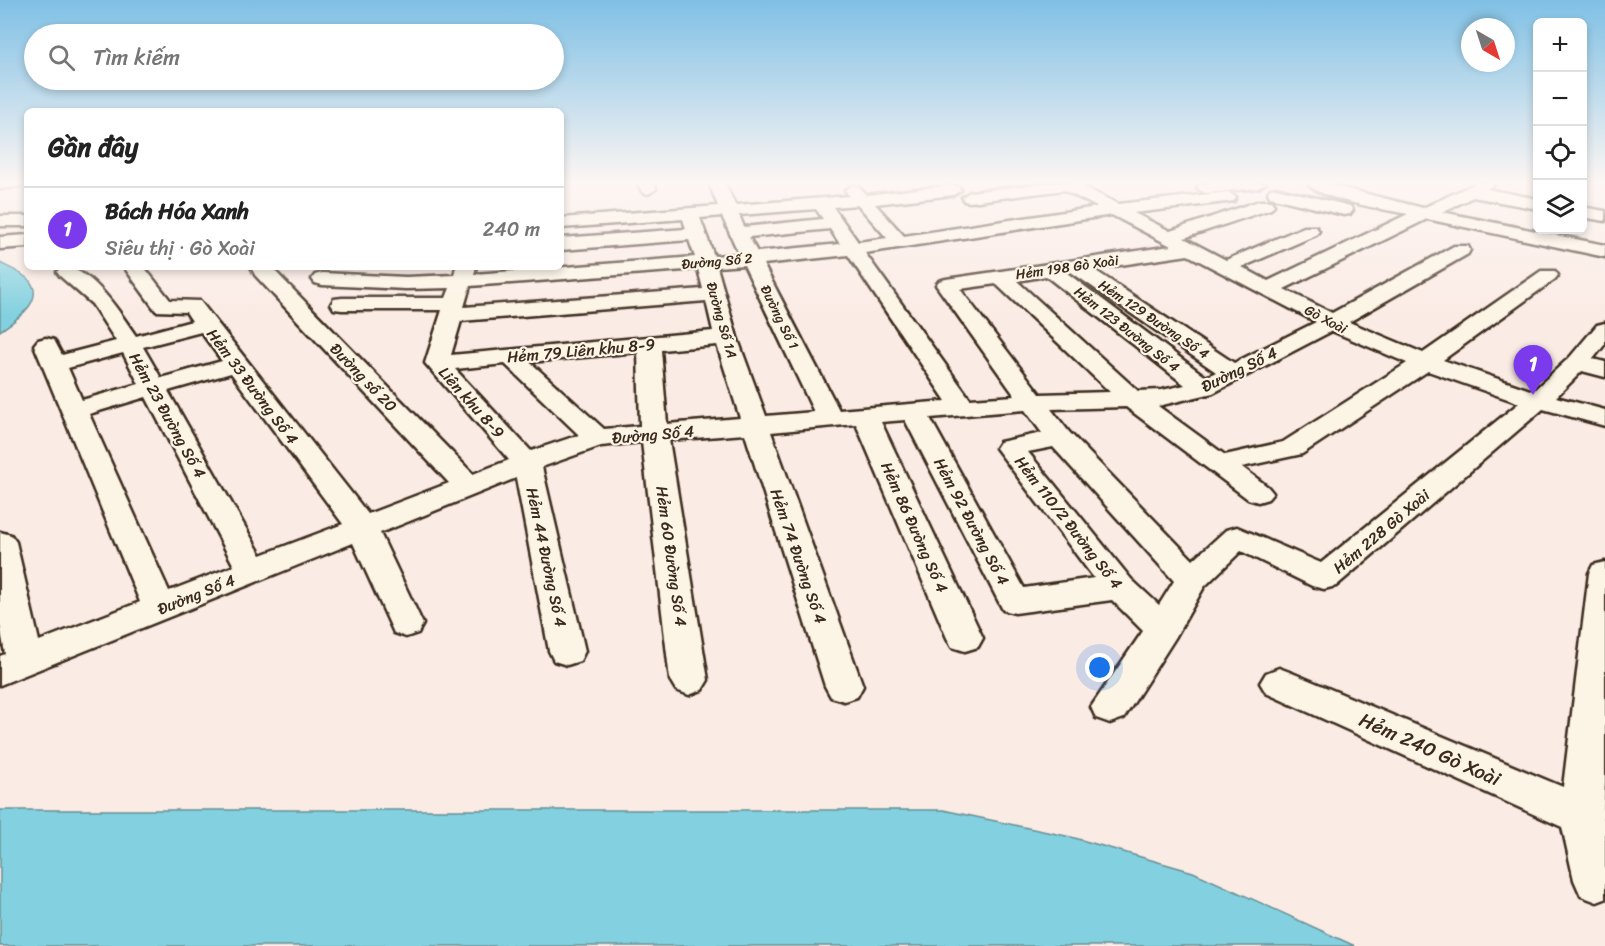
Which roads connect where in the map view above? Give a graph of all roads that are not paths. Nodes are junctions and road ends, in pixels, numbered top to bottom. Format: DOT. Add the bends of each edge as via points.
graph roads {
  1 [pos="637,227"];
  2 [pos="695,227"];
  3 [pos="736,227"];
  4 [pos="794,227"];
  5 [pos="837,227"];
  6 [pos="887,227"];
  7 [pos="956,227"];
  8 [pos="996,227"];
  9 [pos="1146,227"];
  10 [pos="1196,227"];
  11 [pos="1395,227"];
  12 [pos="1482,227"];
  13 [pos="1509,227"];
  14 [pos="1587,230"];
  15 [pos="1310,231"];
  16 [pos="1499,231"];
  17 [pos="962,232"];
  18 [pos="738,233"];
  19 [pos="1605,233"];
  20 [pos="1167,238"];
  21 [pos="24,241"];
  22 [pos="900,242"];
  23 [pos="0,243"];
  24 [pos="564,243"];
  25 [pos="852,249"];
  26 [pos="1189,249"];
  27 [pos="1461,250"];
  28 [pos="1605,252"];
  29 [pos="750,259"];
  30 [pos="706,262"];
  31 [pos="1074,266"];
  32 [pos="1226,267"];
  33 [pos="564,269"];
  34 [pos="136,270"];
  35 [pos="261,270"];
  36 [pos="545,270"];
  37 [pos="1050,270"];
  38 [pos="67,272"];
  39 [pos="464,274"];
  40 [pos="1548,275"];
  41 [pos="1000,276"];
  42 [pos="322,279"];
  43 [pos="1269,288"];
  44 [pos="715,294"];
  45 [pos="342,304"];
  46 [pos="453,310"];
  47 [pos="1331,323"];
  48 [pos="206,324"];
  49 [pos="1605,330"];
  50 [pos="726,337"];
  51 [pos="130,344"];
  52 [pos="650,344"];
  53 [pos="510,356"];
  54 [pos="1425,362"];
  55 [pos="1578,362"];
  56 [pos="437,363"];
  57 [pos="236,364"];
  58 [pos="1605,370"];
  59 [pos="1233,373"];
  60 [pos="154,388"];
  61 [pos="1204,388"];
  62 [pos="1132,399"];
  63 [pos="1538,400"];
  64 [pos="1032,402"];
  65 [pos="963,408"];
  66 [pos="75,410"];
  67 [pos="913,411"];
  68 [pos="865,416"];
  69 [pos="830,418"];
  70 [pos="1605,418"];
  71 [pos="755,425"];
  72 [pos="654,432"];
  73 [pos="597,438"];
  74 [pos="1059,438"];
  75 [pos="527,463"];
  76 [pos="1220,464"];
  77 [pos="468,486"];
  78 [pos="1258,493"];
  79 [pos="362,528"];
  80 [pos="0,542"];
  81 [pos="253,571"];
  82 [pos="1605,573"];
  83 [pos="1192,579"];
  84 [pos="1119,587"];
  85 [pos="160,608"];
  86 [pos="406,624"];
  87 [pos="1163,629"];
  88 [pos="965,638"];
  89 [pos="567,651"];
  90 [pos="13,666"];
  91 [pos="689,680"];
  92 [pos="1279,683"];
  93 [pos="844,686"];
  94 [pos="1110,707"];
  95 [pos="1581,815"];
  96 [pos="1597,879"];
  1 -- 24 [label="street"];
  2 -- 30 [label="street, Đường Số 1A"];
  3 -- 18 [label="street, Đường Số 1"];
  4 -- 18 [label="street"];
  5 -- 25 [label="street"];
  6 -- 22 [label="street"];
  7 -- 17 [label="street"];
  8 -- 17 [label="street, Đường Số 2"];
  9 -- 20 [label="street, Gò Xoài"];
  10 -- 20 [label="street"];
  11 -- 43 [label="street"];
  12 -- 16 [label="street"];
  13 -- 16 [label="street"];
  14 -- 19 [label="street"];
  15 -- 32 [label="street"];
  16 -- 28 [label="street"];
  17 -- 22 [label="street, Đường Số 2"];
  18 -- 29 [label="street, Đường Số 1"];
  20 -- 26 [label="street, Gò Xoài"];
  21 -- 23 [label="street"];
  22 -- 25 [label="street, Đường Số 2"];
  25 -- 29 [label="street, Đường Số 2"];
  25 -- 65 [label="street"];
  26 -- 31 [label="street, Hẻm 198 Gò Xoài"];
  26 -- 32 [label="street, Gò Xoài"];
  27 -- 47 [label="street, Đường Số 4"];
  29 -- 30 [label="street, Đường Số 2"];
  29 -- 69 [label="street, Đường Số 1"];
  30 -- 33 [label="street, Đường Số 2"];
  30 -- 44 [label="street, Đường Số 1A"];
  31 -- 37 [label="street, Hẻm 198 Gò Xoài"];
  31 -- 59 [label="street, Hẻm 129 Đường Số 4"];
  32 -- 43 [label="street, Gò Xoài"];
  34 -- 48 [label="street, Hẻm 33 Đường Số 4" via="164,306 192,306"];
  35 -- 77 [label="street, Đường số 20"];
  36 -- 39 [label="street, Đường Số 2"];
  37 -- 41 [label="street, Hẻm 198 Gò Xoài"];
  37 -- 61 [label="street, Hẻm 123 Đường Số 4"];
  38 -- 51 [label="street, Hẻm 23 Đường Số 4" via="100,300"];
  39 -- 42 [label="street, Đường Số 2" via="406,283"];
  39 -- 46 [label="street, Liên khu 8-9"];
  40 -- 54 [label="street"];
  41 -- 62 [label="street"];
  41 -- 64 [label="street, Hẻm 198 Gò Xoài" via="946,285"];
  43 -- 47 [label="street, Gò Xoài"];
  44 -- 46 [label="street"];
  44 -- 50 [label="street, Đường Số 1A"];
  45 -- 46 [label="street"];
  46 -- 56 [label="street, Liên khu 8-9"];
  47 -- 54 [label="street, Gò Xoài"];
  47 -- 59 [label="street, Đường Số 4"];
  48 -- 51 [label="street"];
  48 -- 57 [label="street, Hẻm 33 Đường Số 4"];
  49 -- 55 [label="street"];
  50 -- 52 [label="street, Hẻm 79 Liên khu 8-9"];
  50 -- 71 [label="street, Đường Số 1A"];
  51 -- 60 [label="street, Hẻm 23 Đường Số 4"];
  51 -- 66 [label="street" via="50,355"];
  52 -- 53 [label="street, Hẻm 79 Liên khu 8-9"];
  52 -- 72 [label="street, Hẻm 60 Đường Số 4"];
  53 -- 56 [label="street, Hẻm 79 Liên khu 8-9"];
  53 -- 73 [label="street"];
  54 -- 63 [label="street, Gò Xoài"];
  54 -- 76 [label="street" via="1292,448"];
  55 -- 58 [label="street"];
  55 -- 63 [label="street"];
  56 -- 75 [label="street, Liên khu 8-9"];
  57 -- 60 [label="street"];
  57 -- 79 [label="street, Hẻm 33 Đường Số 4"];
  59 -- 61 [label="street, Đường Số 4"];
  60 -- 66 [label="street"];
  60 -- 81 [label="street, Hẻm 23 Đường Số 4"];
  61 -- 62 [label="street, Đường Số 4" via="1162,398"];
  62 -- 64 [label="street, Đường Số 4"];
  62 -- 76 [label="street"];
  63 -- 70 [label="street, Gò Xoài"];
  63 -- 83 [label="street, Hẻm 228 Gò Xoài" via="1324,578 1237,537"];
  64 -- 65 [label="street, Đường Số 4"];
  64 -- 74 [label="street"];
  65 -- 67 [label="street, Đường Số 4"];
  66 -- 85 [label="street"];
  67 -- 68 [label="street, Đường Số 4"];
  67 -- 84 [label="street, Hẻm 92 Đường Số 4" via="1015,601"];
  68 -- 69 [label="street, Đường Số 4"];
  68 -- 88 [label="street, Hẻm 86 Đường Số 4"];
  69 -- 71 [label="street, Đường Số 4"];
  71 -- 72 [label="street, Đường Số 4"];
  71 -- 93 [label="street, Hẻm 74 Đường Số 4"];
  72 -- 73 [label="street, Đường Số 4"];
  72 -- 91 [label="street, Hẻm 60 Đường Số 4"];
  73 -- 75 [label="street, Đường Số 4"];
  74 -- 83 [label="street"];
  74 -- 84 [label="street, Hẻm 110/2 Đường Số 4" via="1010,448"];
  75 -- 77 [label="street, Đường Số 4"];
  75 -- 89 [label="street, Hẻm 44 Đường Số 4"];
  76 -- 78 [label="street"];
  77 -- 79 [label="street, Đường Số 4"];
  79 -- 81 [label="street, Đường Số 4"];
  79 -- 86 [label="street, Hẻm 33 Đường Số 4"];
  80 -- 90 [label="street"];
  81 -- 85 [label="street, Đường Số 4"];
  82 -- 95 [label="street"];
  83 -- 87 [label="street, Hẻm 228 Gò Xoài"];
  84 -- 87 [label="street, Hẻm 110/2 Đường Số 4"];
  85 -- 90 [label="street, Đường Số 4"];
  87 -- 94 [label="street, Hẻm 228 Gò Xoài"];
  92 -- 95 [label="street, Hẻm 240 Gò Xoài"];
  95 -- 96 [label="street"];
}
